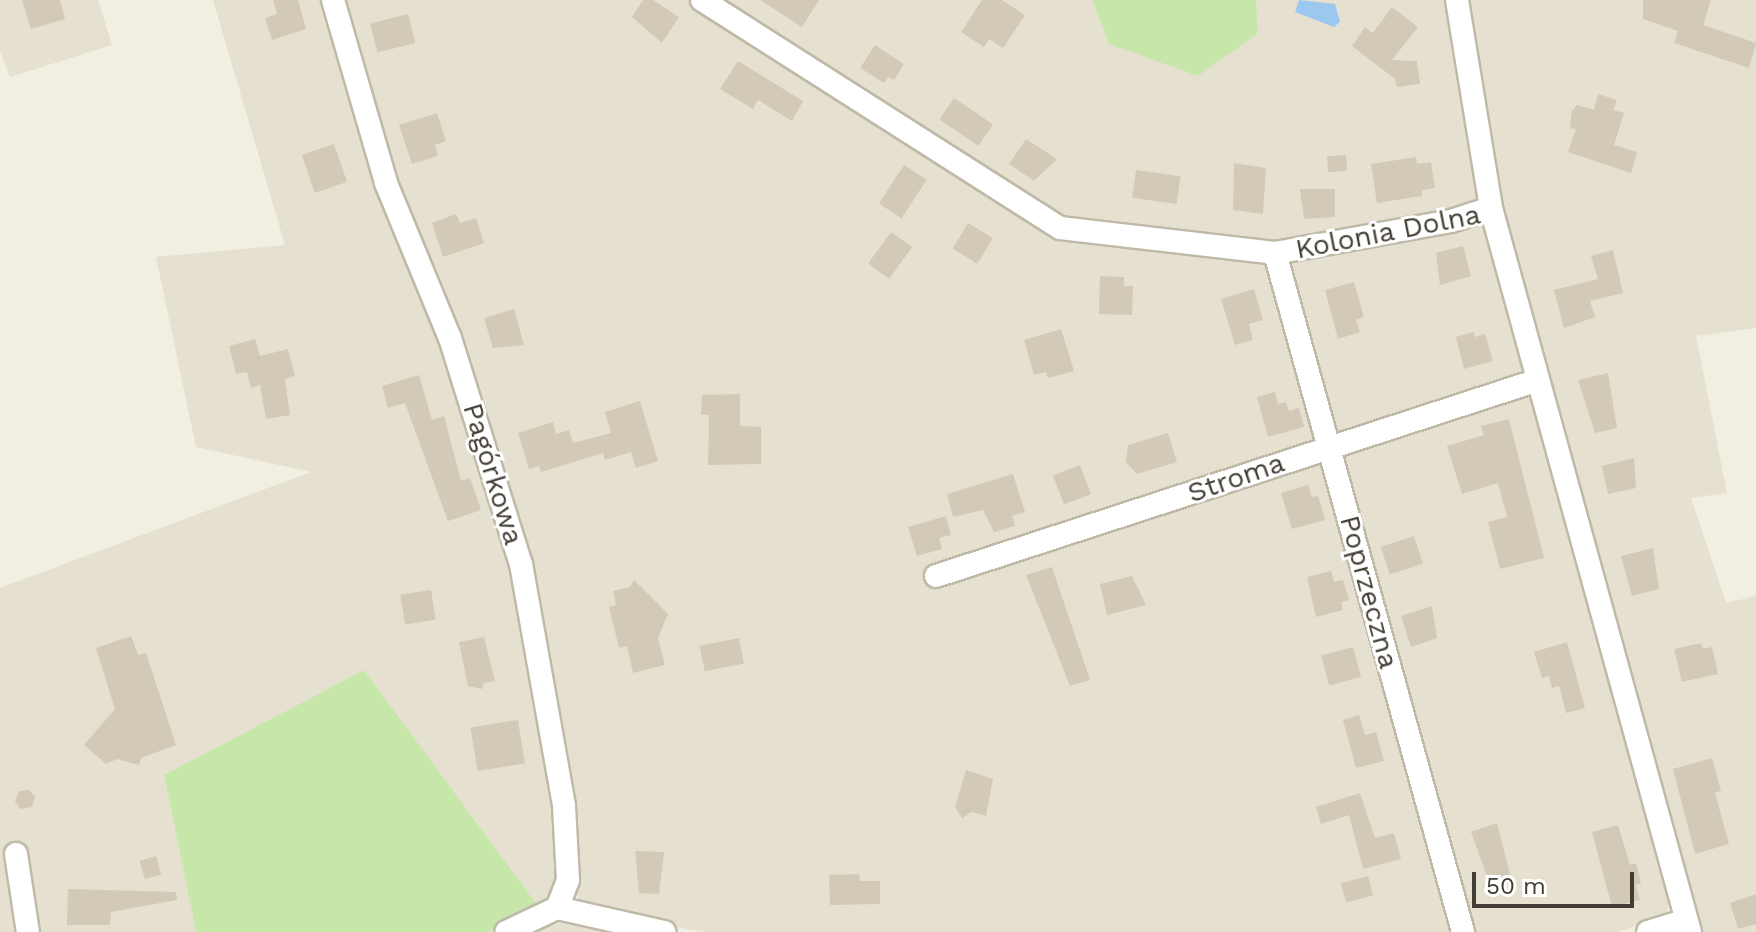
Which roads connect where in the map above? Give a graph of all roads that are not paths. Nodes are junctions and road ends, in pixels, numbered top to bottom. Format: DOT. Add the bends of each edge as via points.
graph roads {
  1 [pos="333,0"];
  2 [pos="702,0"];
  3 [pos="1457,0"];
  4 [pos="1491,208"];
  5 [pos="1275,253"];
  6 [pos="1535,381"];
  7 [pos="1329,446"];
  8 [pos="936,576"];
  9 [pos="16,854"];
  10 [pos="557,908"];
  11 [pos="1687,926"];
  12 [pos="28,932"];
  13 [pos="506,932"];
  14 [pos="664,932"];
  15 [pos="1463,932"];
  16 [pos="1648,932"];
  1 -- 10 [label="street, Pagórkowa" via="386,183 450,338 521,564 564,806 568,880"];
  2 -- 5 [label="street, Kolonia Dolna" via="1046,223 1075,232"];
  3 -- 4 [label="street"];
  4 -- 5 [label="street, Kolonia Dolna" via="1451,221"];
  4 -- 6 [label="street, Kolonia Dolna"];
  5 -- 7 [label="street, Poprzeczna"];
  6 -- 7 [label="street, Stroma"];
  6 -- 11 [label="street, Kolonia Dolna"];
  7 -- 8 [label="street, Stroma"];
  7 -- 15 [label="street, Poprzeczna"];
  9 -- 12 [label="street"];
  10 -- 13 [label="street"];
  10 -- 14 [label="street"];
  11 -- 16 [label="street"];
}
